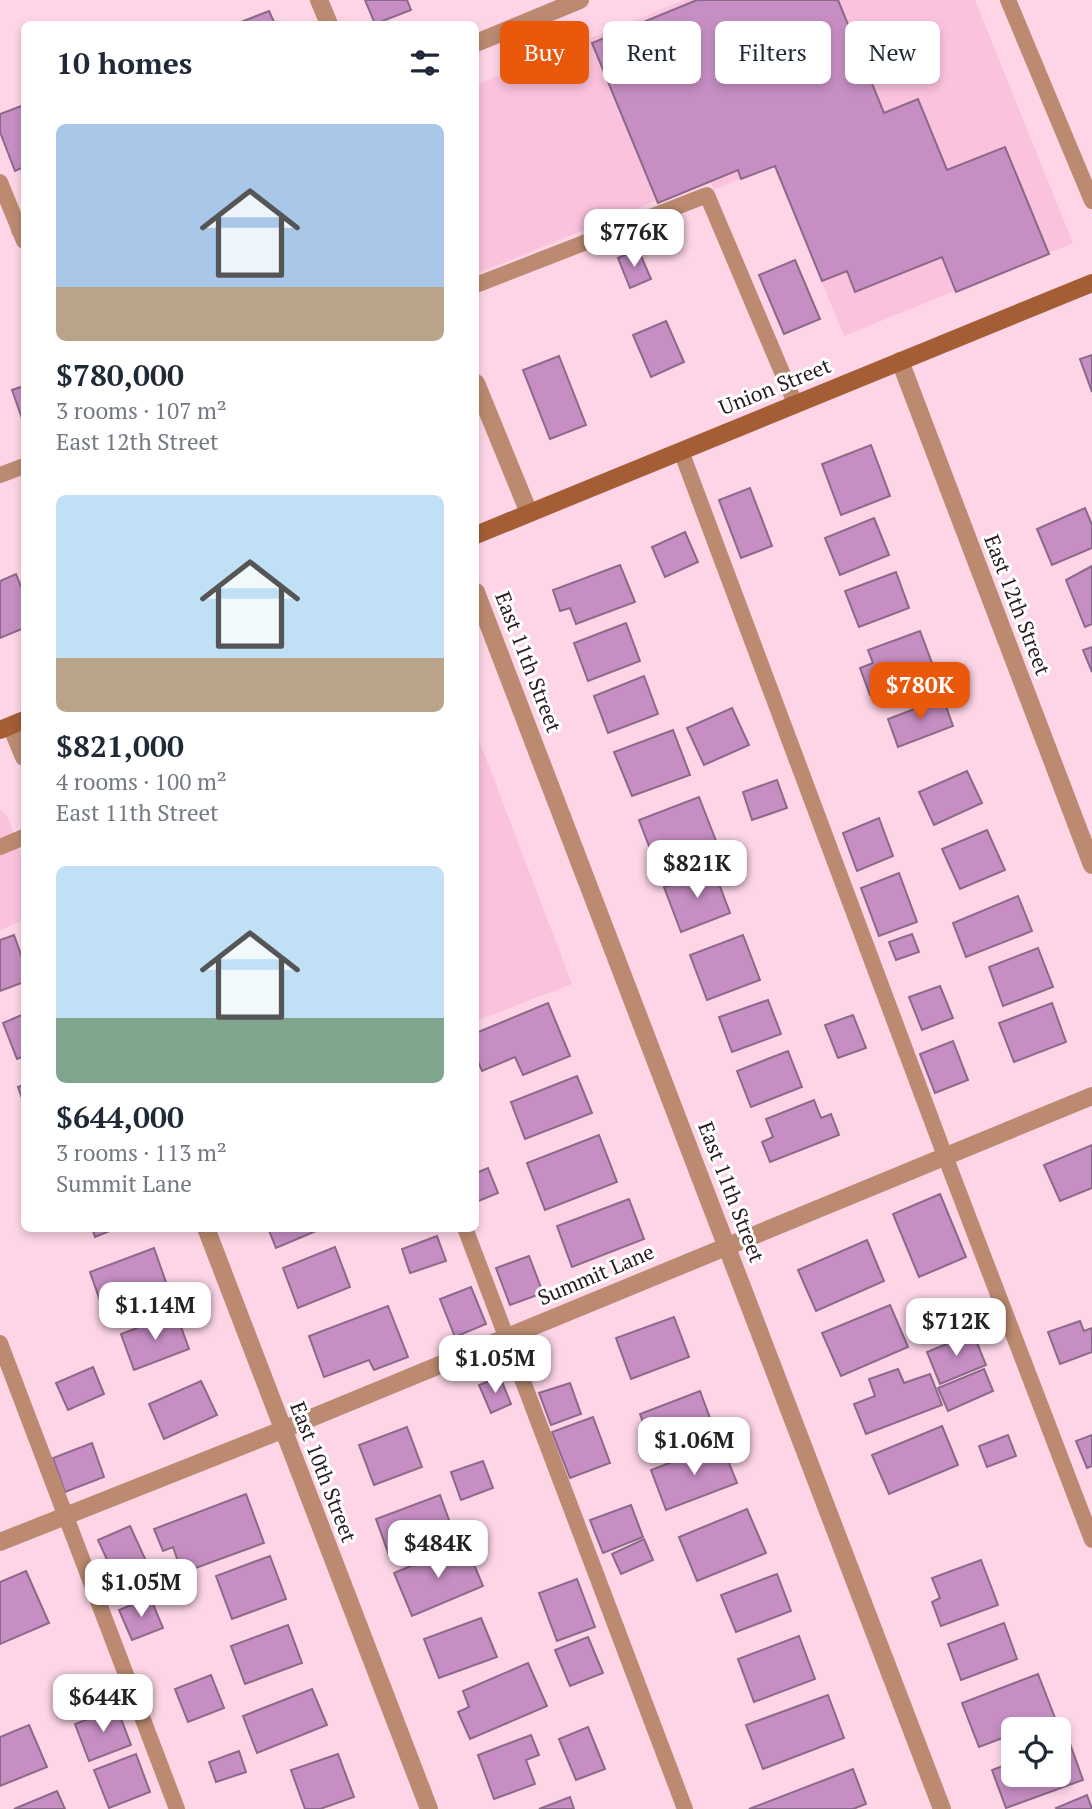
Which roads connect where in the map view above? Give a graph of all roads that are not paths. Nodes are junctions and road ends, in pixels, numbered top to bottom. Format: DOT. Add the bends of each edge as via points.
graph roads {
  1 [pos="319,0"];
  2 [pos="580,0"];
  3 [pos="1009,0"];
  4 [pos="328,21"];
  5 [pos="479,42"];
  6 [pos="0,182"];
  7 [pos="1092,201"];
  8 [pos="21,229"];
  9 [pos="1092,283"];
  10 [pos="479,284"];
  11 [pos="900,361"];
  12 [pos="479,390"];
  13 [pos="795,403"];
  14 [pos="681,451"];
  15 [pos="21,467"];
  16 [pos="0,475"];
  17 [pos="529,513"];
  18 [pos="479,534"];
  19 [pos="479,600"];
  20 [pos="12,725"];
  21 [pos="21,749"];
  22 [pos="21,838"];
  23 [pos="0,847"];
  24 [pos="1092,865"];
  25 [pos="1092,1096"];
  26 [pos="945,1157"];
  27 [pos="208,1232"];
  28 [pos="467,1232"];
  29 [pos="727,1245"];
  30 [pos="506,1337"];
  31 [pos="0,1343"];
  32 [pos="282,1430"];
  33 [pos="66,1516"];
  34 [pos="1092,1540"];
  35 [pos="0,1542"];
  36 [pos="177,1809"];
  37 [pos="429,1809"];
  38 [pos="685,1809"];
  39 [pos="942,1809"];
  1 -- 4 [label="street"];
  2 -- 5 [label="street"];
  3 -- 7 [label="lane"];
  6 -- 8 [label="lane"];
  9 -- 11 [label="main road, Union Street"];
  10 -- 13 [label="lane" via="707,195"];
  11 -- 13 [label="main road, Union Street"];
  11 -- 24 [label="street, East 12th Street"];
  12 -- 17 [label="street"];
  13 -- 14 [label="main road, Union Street"];
  14 -- 17 [label="main road, Union Street"];
  14 -- 26 [label="lane"];
  15 -- 16 [label="lane"];
  17 -- 18 [label="main road, Union Street"];
  19 -- 29 [label="street, East 11th Street"];
  20 -- 21 [label="street"];
  22 -- 23 [label="lane"];
  25 -- 26 [label="street, Summit Lane"];
  26 -- 29 [label="street, Summit Lane"];
  26 -- 34 [label="lane"];
  27 -- 32 [label="street, East 10th Street"];
  28 -- 30 [label="lane"];
  29 -- 30 [label="street, Summit Lane"];
  29 -- 39 [label="street, East 11th Street"];
  30 -- 32 [label="street, Summit Lane"];
  30 -- 38 [label="lane"];
  31 -- 33 [label="lane"];
  32 -- 33 [label="street, Summit Lane"];
  32 -- 37 [label="street, East 10th Street"];
  33 -- 35 [label="street, Summit Lane"];
  33 -- 36 [label="lane"];
}
